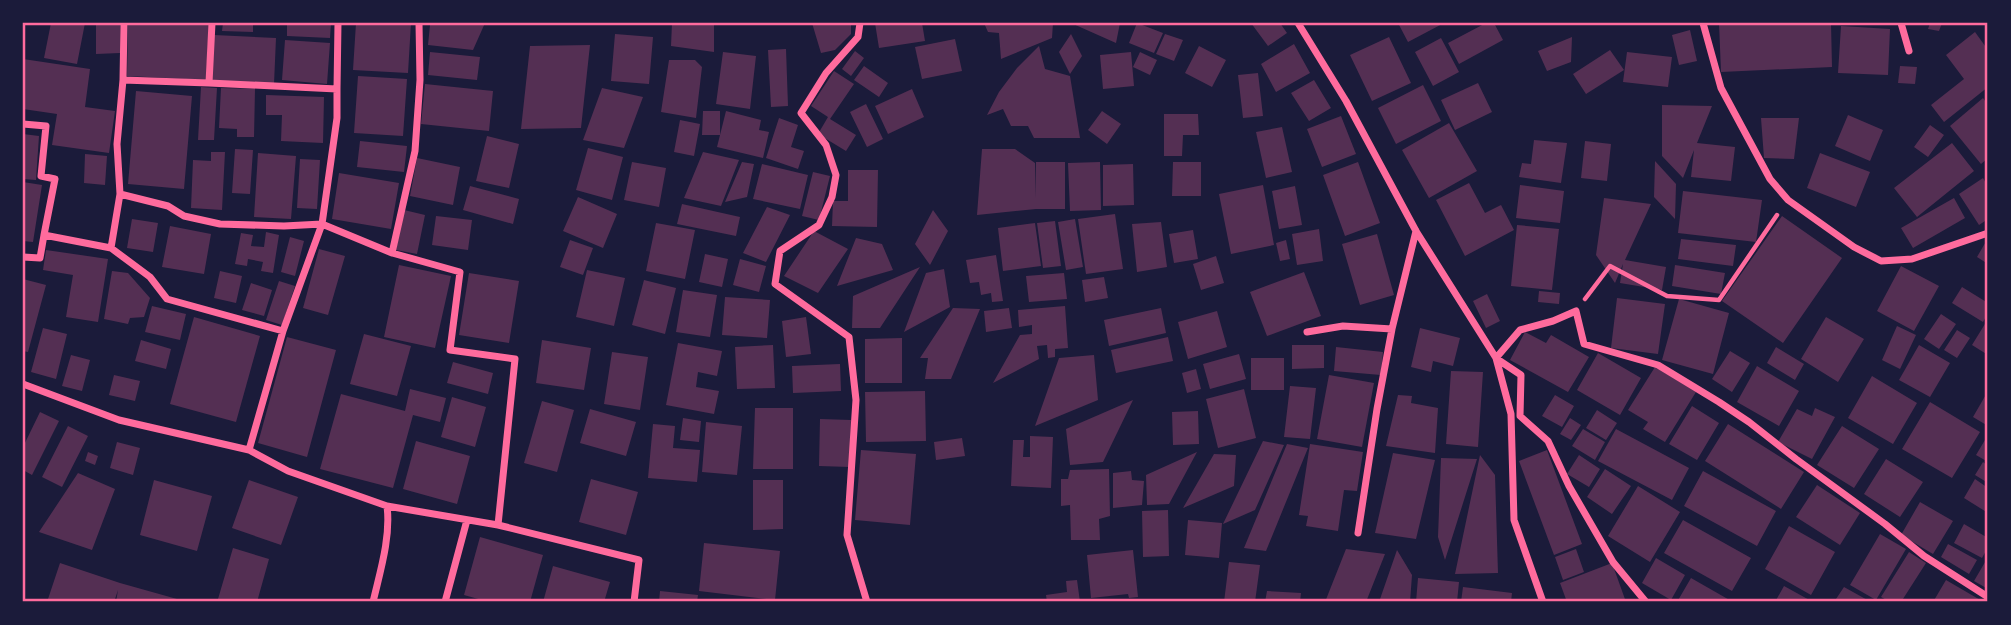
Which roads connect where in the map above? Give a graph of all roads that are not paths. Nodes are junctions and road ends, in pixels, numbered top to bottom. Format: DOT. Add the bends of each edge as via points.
graph roads {
  1 [pos="124,23"];
  2 [pos="212,23"];
  3 [pos="338,23"];
  4 [pos="419,23"];
  5 [pos="860,23"];
  6 [pos="1298,23"];
  7 [pos="1703,23"];
  8 [pos="1901,23"];
  9 [pos="1909,51"];
  10 [pos="123,80"];
  11 [pos="209,83"];
  12 [pos="337,89"];
  13 [pos="23,124"];
  14 [pos="120,194"];
  15 [pos="322,224"];
  16 [pos="1416,231"];
  17 [pos="1988,233"];
  18 [pos="44,235"];
  19 [pos="111,248"];
  20 [pos="392,253"];
  21 [pos="23,257"];
  22 [pos="1392,328"];
  23 [pos="283,331"];
  24 [pos="1307,332"];
  25 [pos="1496,358"];
  26 [pos="23,384"];
  27 [pos="249,450"];
  28 [pos="387,506"];
  29 [pos="467,520"];
  30 [pos="498,525"];
  31 [pos="1358,533"];
  32 [pos="1988,597"];
  33 [pos="373,602"];
  34 [pos="445,602"];
  35 [pos="634,602"];
  36 [pos="867,602"];
  37 [pos="1543,602"];
  38 [pos="1646,602"];
  1 -- 10 [label="street"];
  2 -- 11 [label="street"];
  3 -- 12 [label="street"];
  4 -- 20 [label="street" via="415,151"];
  5 -- 36 [label="street" via="858,37 826,73 801,113 826,145 836,174 819,225 780,251 775,284 849,337 856,400 847,535"];
  6 -- 16 [label="street"];
  7 -- 17 [label="street" via="1721,88 1770,179 1788,200 1881,261 1912,259"];
  8 -- 9 [label="street"];
  10 -- 11 [label="street"];
  10 -- 14 [label="street" via="117,144"];
  11 -- 12 [label="street"];
  12 -- 15 [label="street"];
  13 -- 18 [label="street" via="46,125 41,176 55,179"];
  14 -- 15 [label="street" via="220,224"];
  14 -- 19 [label="street"];
  15 -- 20 [label="street"];
  15 -- 23 [label="street"];
  16 -- 22 [label="street"];
  16 -- 25 [label="street"];
  18 -- 19 [label="street"];
  18 -- 21 [label="street" via="40,258"];
  19 -- 23 [label="street" via="150,277 167,299"];
  20 -- 30 [label="street" via="460,272 450,350 515,359"];
  22 -- 24 [label="street" via="1343,326"];
  22 -- 31 [label="street"];
  23 -- 27 [label="street"];
  25 -- 32 [label="street" via="1520,330 1576,310 1584,344 1657,365 1678,376 1749,422 1924,556"];
  25 -- 37 [label="street" via="1511,414 1514,520"];
  25 -- 38 [label="street" via="1521,375 1520,416 1548,441 1613,562"];
  26 -- 27 [label="street" via="119,420"];
  27 -- 28 [label="street" via="288,471"];
  28 -- 29 [label="street"];
  28 -- 33 [label="street"];
  29 -- 30 [label="street"];
  29 -- 34 [label="street"];
  30 -- 35 [label="street" via="639,560"];
}
